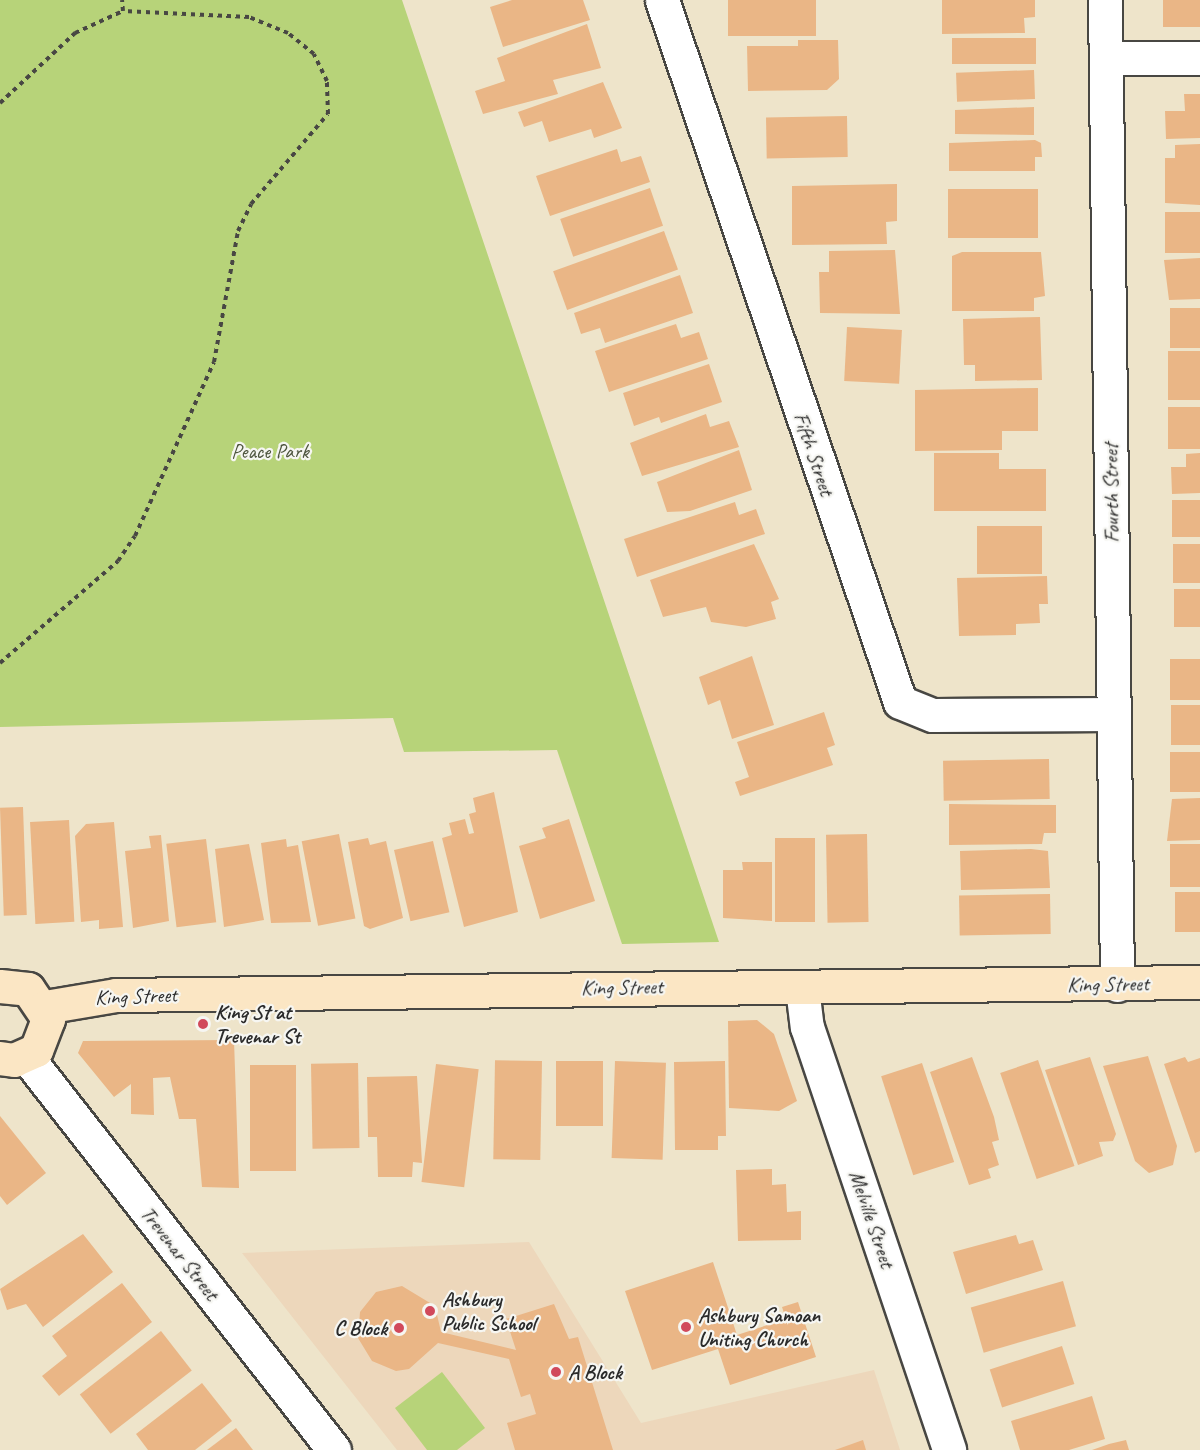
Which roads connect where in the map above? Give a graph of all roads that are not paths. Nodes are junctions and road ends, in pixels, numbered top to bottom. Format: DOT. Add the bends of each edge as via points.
graph roads {
  1 [pos="662,0"];
  2 [pos="1105,0"];
  3 [pos="1106,58"];
  4 [pos="1200,58"];
  5 [pos="1114,714"];
  6 [pos="1200,981"];
  7 [pos="1117,985"];
  8 [pos="0,986"];
  9 [pos="802,988"];
  10 [pos="45,1007"];
  11 [pos="13,1057"];
  12 [pos="334,1450"];
  13 [pos="949,1450"];
  1 -- 5 [label="street, Fifth Street" via="900,702 933,715"];
  2 -- 3 [label="street, Fourth Street"];
  3 -- 4 [label="street"];
  3 -- 5 [label="street, Fourth Street"];
  5 -- 7 [label="street, Fourth Street"];
  6 -- 7 [label="main road, King Street"];
  7 -- 9 [label="main road, King Street"];
  8 -- 10 [label="main road" via="28,989"];
  9 -- 10 [label="main road, King Street" via="116,995"];
  9 -- 13 [label="street, Melville Street" via="807,1027"];
  10 -- 11 [label="main road" via="45,1036"];
  11 -- 12 [label="street, Trevenar Street"];
}
